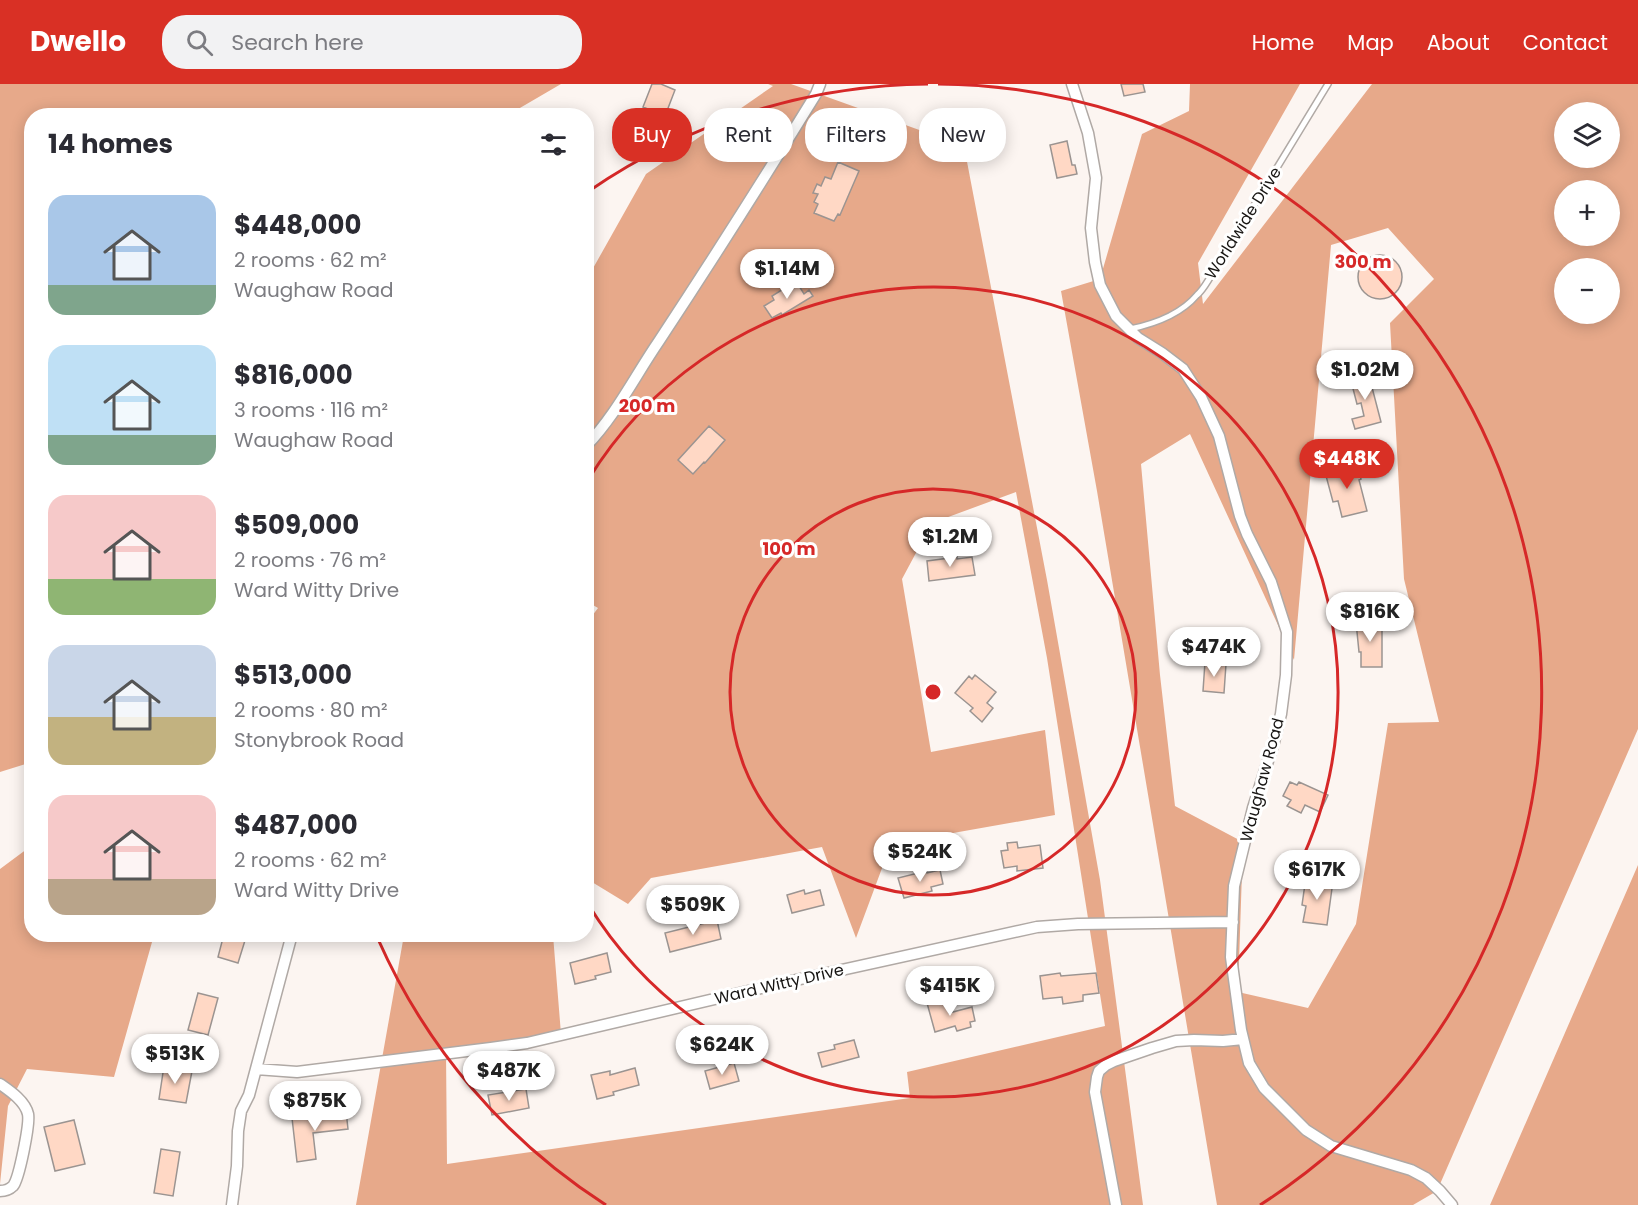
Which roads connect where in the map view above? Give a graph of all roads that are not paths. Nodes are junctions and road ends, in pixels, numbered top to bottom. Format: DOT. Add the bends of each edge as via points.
graph roads {
  1 [pos="820,84"];
  2 [pos="1072,84"];
  3 [pos="1328,84"];
  4 [pos="1130,329"];
  5 [pos="594,437"];
  6 [pos="1233,922"];
  7 [pos="290,942"];
  8 [pos="1244,1039"];
  9 [pos="256,1069"];
  10 [pos="0,1084"];
  11 [pos="0,1191"];
  12 [pos="232,1205"];
  13 [pos="1116,1205"];
  14 [pos="1452,1205"];
  1 -- 5 [label="street" via="757,189 610,418"];
  2 -- 4 [label="street, Waughaw Road" via="1088,133 1096,177 1091,228 1100,285 1116,316"];
  3 -- 4 [label="lane, Worldwide Drive" via="1197,296 1161,321"];
  4 -- 6 [label="street, Waughaw Road" via="1183,369 1202,397 1219,436 1240,516 1271,582 1287,632 1281,714 1234,886"];
  6 -- 8 [label="street, Waughaw Road" via="1231,957"];
  6 -- 9 [label="street, Ward Witty Drive" via="1037,927 531,1042 297,1072"];
  7 -- 9 [label="street"];
  8 -- 13 [label="street" via="1176,1041 1114,1060 1099,1071 1095,1092"];
  8 -- 14 [label="street, Waughaw Road" via="1249,1063 1264,1088 1306,1130 1331,1146 1411,1170 1426,1178"];
  9 -- 12 [label="street" via="241,1111"];
  10 -- 11 [label="street" via="21,1102 28,1112 29,1124 18,1176 13,1186"];
}
